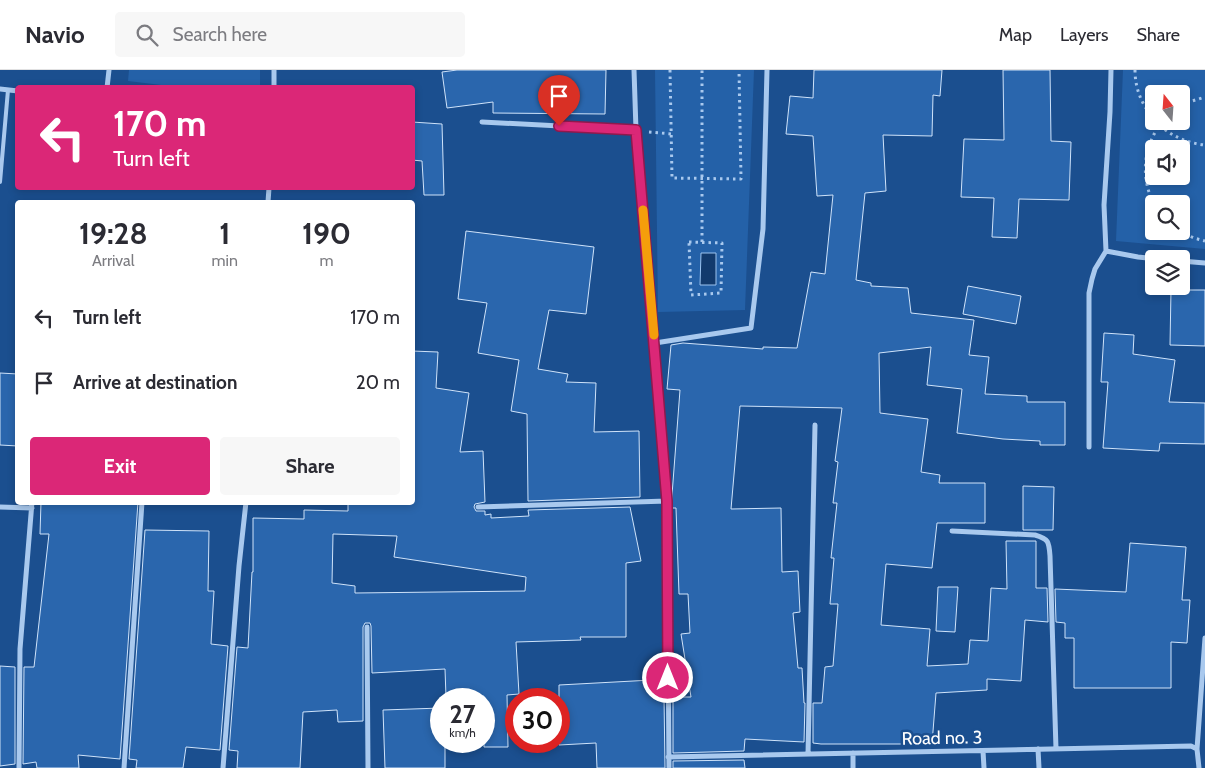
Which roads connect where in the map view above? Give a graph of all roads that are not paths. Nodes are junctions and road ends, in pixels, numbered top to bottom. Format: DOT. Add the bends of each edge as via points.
graph roads {
  1 [pos="109,70"];
  2 [pos="274,70"];
  3 [pos="634,70"];
  4 [pos="767,70"];
  5 [pos="1111,70"];
  6 [pos="107,85"];
  7 [pos="274,85"];
  8 [pos="0,89"];
  9 [pos="8,90"];
  10 [pos="15,91"];
  11 [pos="482,122"];
  12 [pos="636,130"];
  13 [pos="0,182"];
  14 [pos="1106,251"];
  15 [pos="1145,258"];
  16 [pos="1190,262"];
  17 [pos="1205,263"];
  18 [pos="654,343"];
  19 [pos="815,425"];
  20 [pos="1089,446"];
  21 [pos="667,501"];
  22 [pos="32,505"];
  23 [pos="142,505"];
  24 [pos="246,505"];
  25 [pos="0,507"];
  26 [pos="478,507"];
  27 [pos="952,531"];
  28 [pos="367,627"];
  29 [pos="1205,638"];
  30 [pos="1038,749"];
  31 [pos="1056,749"];
  32 [pos="1197,749"];
  33 [pos="983,750"];
  34 [pos="853,753"];
  35 [pos="808,754"];
  36 [pos="668,757"];
  37 [pos="19,768"];
  38 [pos="124,768"];
  39 [pos="223,768"];
  40 [pos="368,768"];
  41 [pos="668,768"];
  42 [pos="853,768"];
  43 [pos="984,768"];
  44 [pos="1039,768"];
  45 [pos="1199,768"];
  1 -- 6 [label="street"];
  2 -- 7 [label="street"];
  3 -- 12 [label="street"];
  4 -- 18 [label="street" via="763,229 751,328"];
  5 -- 14 [label="street" via="1104,205"];
  8 -- 9 [label="street"];
  9 -- 10 [label="street"];
  9 -- 13 [label="lane"];
  11 -- 12 [label="street"];
  12 -- 18 [label="street"];
  14 -- 15 [label="street"];
  14 -- 20 [label="street" via="1096,269 1089,293"];
  16 -- 17 [label="street"];
  18 -- 21 [label="street"];
  19 -- 35 [label="street"];
  21 -- 26 [label="street"];
  21 -- 36 [label="street"];
  22 -- 25 [label="street"];
  22 -- 37 [label="street" via="20,649"];
  23 -- 38 [label="street"];
  24 -- 39 [label="street"];
  27 -- 31 [label="street" via="1035,535 1048,541"];
  28 -- 40 [label="street"];
  29 -- 32 [label="street"];
  30 -- 31 [label="street, Road no. 3"];
  30 -- 33 [label="street, Road no. 3"];
  30 -- 44 [label="street"];
  31 -- 32 [label="street, Road no. 3" via="1191,746"];
  32 -- 45 [label="street"];
  33 -- 34 [label="street, Road no. 3"];
  33 -- 43 [label="street"];
  34 -- 35 [label="street, Road no. 3"];
  34 -- 42 [label="street"];
  35 -- 36 [label="street, Road no. 3"];
  36 -- 41 [label="street"];
}
